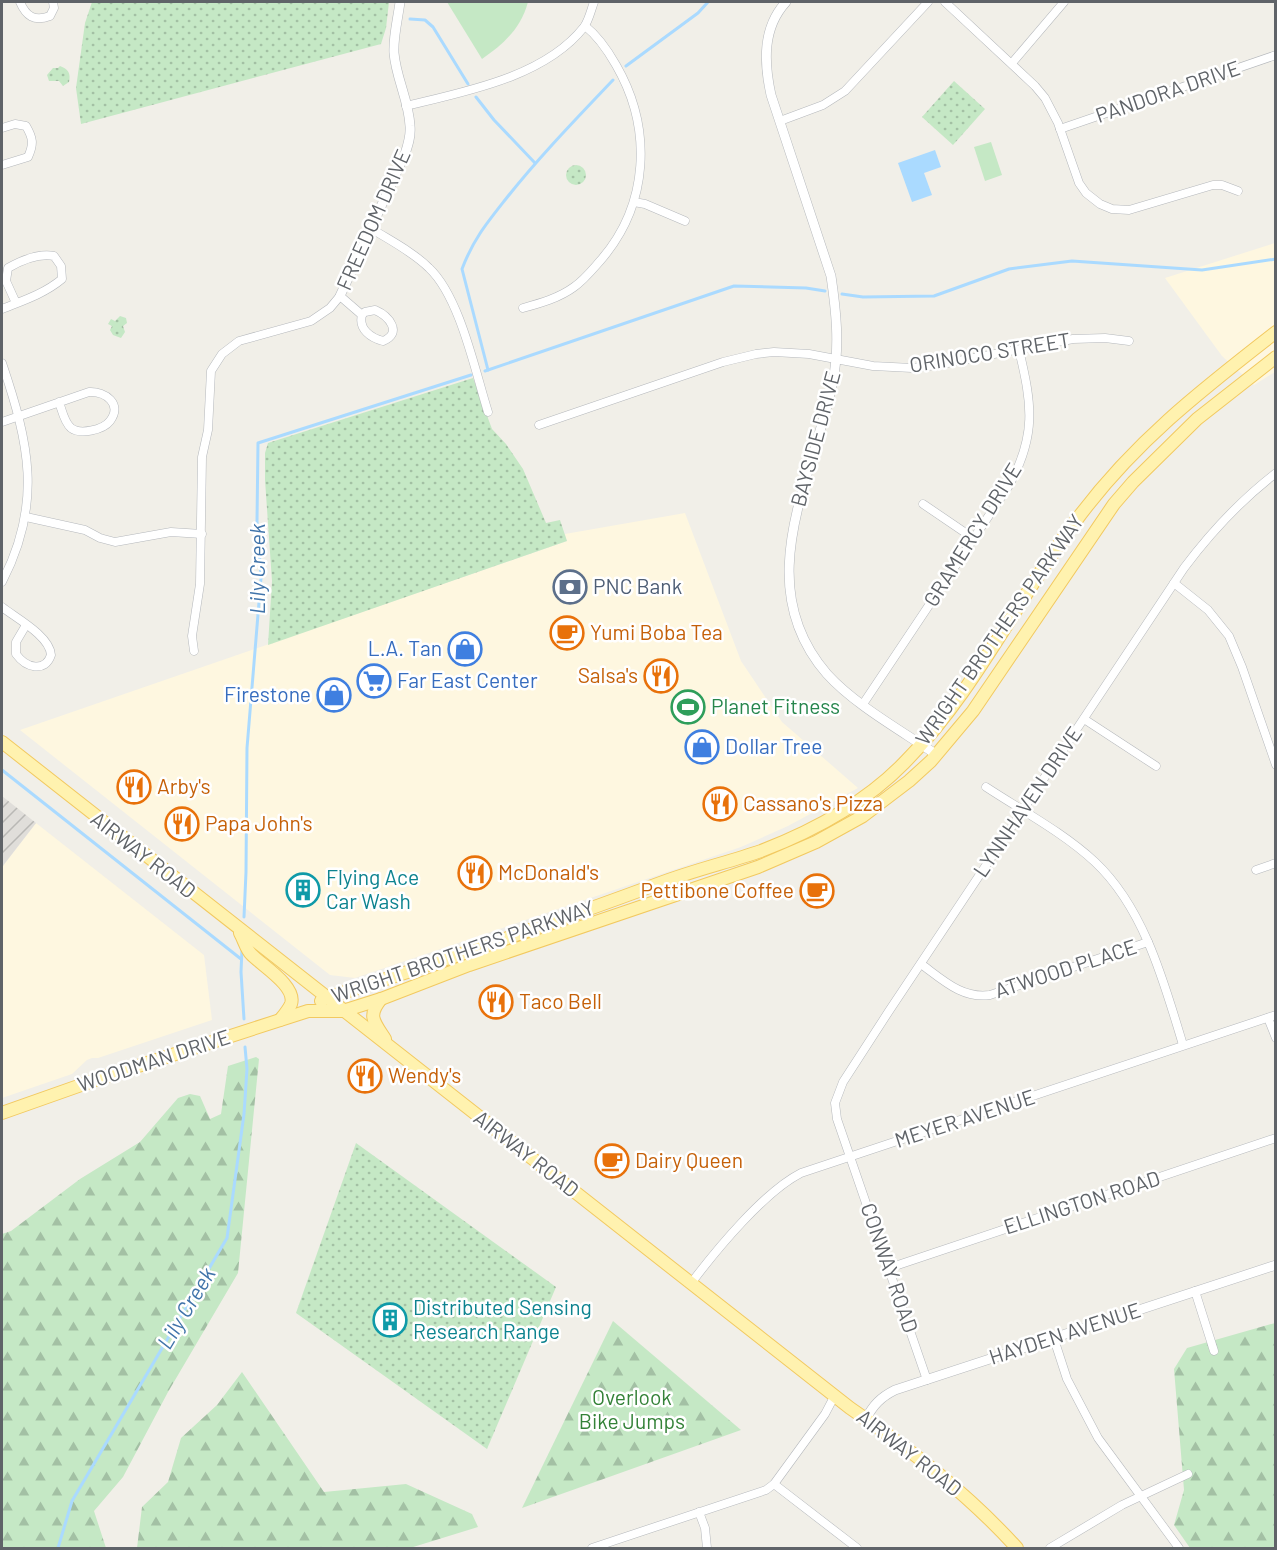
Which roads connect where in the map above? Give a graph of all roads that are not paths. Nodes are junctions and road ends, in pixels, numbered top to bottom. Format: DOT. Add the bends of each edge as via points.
graph roads {
  1 [pos="20,2"];
  2 [pos="53,2"];
  3 [pos="400,2"];
  4 [pos="594,2"];
  5 [pos="786,2"];
  6 [pos="928,2"];
  7 [pos="945,2"];
  8 [pos="1064,2"];
  9 [pos="585,26"];
  10 [pos="1275,55"];
  11 [pos="1012,63"];
  12 [pos="406,106"];
  13 [pos="780,121"];
  14 [pos="2,128"];
  15 [pos="1060,129"];
  16 [pos="2,165"];
  17 [pos="1238,191"];
  18 [pos="634,202"];
  19 [pos="685,221"];
  20 [pos="372,229"];
  21 [pos="340,296"];
  22 [pos="16,303"];
  23 [pos="523,308"];
  24 [pos="2,309"];
  25 [pos="362,315"];
  26 [pos="1275,332"];
  27 [pos="1129,341"];
  28 [pos="1019,350"];
  29 [pos="1275,357"];
  30 [pos="836,358"];
  31 [pos="2,363"];
  32 [pos="59,402"];
  33 [pos="488,412"];
  34 [pos="19,417"];
  35 [pos="2,422"];
  36 [pos="539,425"];
  37 [pos="1275,472"];
  38 [pos="923,504"];
  39 [pos="26,517"];
  40 [pos="202,534"];
  41 [pos="973,538"];
  42 [pos="2,582"];
  43 [pos="1174,583"];
  44 [pos="2,607"];
  45 [pos="26,625"];
  46 [pos="194,651"];
  47 [pos="863,704"];
  48 [pos="1084,718"];
  49 [pos="2,742"];
  50 [pos="922,744"];
  51 [pos="937,755"];
  52 [pos="1275,765"];
  53 [pos="1156,766"];
  54 [pos="986,787"];
  55 [pos="1023,811"];
  56 [pos="1275,863"];
  57 [pos="1257,870"];
  58 [pos="238,929"];
  59 [pos="1148,942"];
  60 [pos="441,960"];
  61 [pos="921,964"];
  62 [pos="326,998"];
  63 [pos="381,999"];
  64 [pos="340,1008"];
  65 [pos="308,1011"];
  66 [pos="1272,1016"];
  67 [pos="280,1020"];
  68 [pos="1275,1038"];
  69 [pos="1183,1045"];
  70 [pos="393,1050"];
  71 [pos="2,1113"];
  72 [pos="1275,1137"];
  73 [pos="850,1156"];
  74 [pos="1275,1265"];
  75 [pos="889,1268"];
  76 [pos="692,1282"];
  77 [pos="1195,1292"];
  78 [pos="1054,1339"];
  79 [pos="1214,1351"];
  80 [pos="927,1380"];
  81 [pos="835,1395"];
  82 [pos="866,1419"];
  83 [pos="1188,1474"];
  84 [pos="774,1484"];
  85 [pos="1141,1496"];
  86 [pos="699,1512"];
  87 [pos="853,1547"];
  88 [pos="592,1548"];
  89 [pos="707,1548"];
  90 [pos="1017,1548"];
  91 [pos="1050,1548"];
  92 [pos="1179,1548"];
  1 -- 2 [label="street" via="24,12 42,19 50,16"];
  3 -- 12 [label="street, FREEDOM DRIVE" via="394,50"];
  4 -- 9 [label="street"];
  5 -- 13 [label="street, BAYSIDE DRIVE" via="770,31 765,59"];
  6 -- 13 [label="street" via="844,91 823,105"];
  7 -- 11 [label="street"];
  8 -- 11 [label="street"];
  9 -- 12 [label="street" via="562,47 515,75 470,91"];
  9 -- 18 [label="street" via="611,57 635,107 641,145"];
  10 -- 15 [label="street, PANDORA DRIVE"];
  11 -- 15 [label="street" via="1045,98"];
  12 -- 20 [label="street, FREEDOM DRIVE" via="411,128 407,148"];
  13 -- 30 [label="street, BAYSIDE DRIVE" via="831,276"];
  14 -- 16 [label="street" via="26,126 33,146 28,157"];
  15 -- 17 [label="street" via="1079,183 1092,199 1112,209 1136,209 1213,185"];
  18 -- 19 [label="street"];
  18 -- 23 [label="street" via="616,240 575,286"];
  20 -- 21 [label="street, FREEDOM DRIVE"];
  20 -- 33 [label="street" via="429,267 440,280 459,320"];
  21 -- 25 [label="street"];
  21 -- 40 [label="street, FREEDOM DRIVE" via="311,321 248,337 230,347 211,371 208,430 202,457"];
  22 -- 22 [label="street" via="62,279 61,266 54,256 44,254 8,268 6,281"];
  22 -- 24 [label="street"];
  25 -- 25 [label="street" via="362,328 370,335 383,341 390,338 393,324 388,318 375,310"];
  26 -- 50 [label="main road, WRIGHT BROTHERS PARKWAY" via="1168,418 1117,470 1075,522"];
  27 -- 28 [label="street, ORINOCO STREET" via="1080,339"];
  28 -- 30 [label="street, ORINOCO STREET" via="912,368 873,366"];
  28 -- 41 [label="street, GRAMERCY DRIVE" via="1030,407 1030,430 1008,487"];
  29 -- 51 [label="main road, WRIGHT BROTHERS PARKWAY" via="1197,419 1114,504 973,711"];
  30 -- 36 [label="street, ORINOCO STREET" via="790,352 738,357"];
  30 -- 47 [label="street, BAYSIDE DRIVE" via="789,544 788,578 795,615 809,648 828,674"];
  31 -- 34 [label="street"];
  32 -- 32 [label="street" via="99,391 113,402 113,413 104,425 77,431 70,427"];
  32 -- 34 [label="street"];
  34 -- 35 [label="street"];
  34 -- 39 [label="street" via="28,465"];
  37 -- 43 [label="street, LYNNHAVEN DRIVE" via="1217,527"];
  38 -- 41 [label="street"];
  39 -- 40 [label="street" via="85,530 116,542 171,532"];
  39 -- 42 [label="street"];
  40 -- 46 [label="street" via="192,636"];
  41 -- 47 [label="street, GRAMERCY DRIVE"];
  43 -- 48 [label="street, LYNNHAVEN DRIVE"];
  43 -- 52 [label="street" via="1208,610 1229,636"];
  44 -- 45 [label="street"];
  45 -- 45 [label="street" via="51,649 50,660 41,667 29,666 16,654 16,642"];
  47 -- 50 [label="street, BAYSIDE DRIVE"];
  48 -- 53 [label="street"];
  48 -- 55 [label="street, LYNNHAVEN DRIVE"];
  49 -- 58 [label="main road, AIRWAY ROAD"];
  50 -- 51 [label="street, BAYSIDE DRIVE"];
  50 -- 60 [label="main road, WRIGHT BROTHERS PARKWAY" via="875,788 840,813 800,834"];
  51 -- 63 [label="main road, WRIGHT BROTHERS PARKWAY" via="885,802 844,828 791,853"];
  54 -- 55 [label="street"];
  55 -- 59 [label="street" via="1101,869 1132,909"];
  55 -- 61 [label="street, LYNNHAVEN DRIVE"];
  56 -- 57 [label="street"];
  58 -- 62 [label="main road, AIRWAY ROAD"];
  58 -- 67 [label="main road" via="250,953 274,973 291,998"];
  59 -- 61 [label="street, ATWOOD PLACE" via="981,996 963,993"];
  59 -- 69 [label="street"];
  60 -- 62 [label="main road, WRIGHT BROTHERS PARKWAY"];
  60 -- 64 [label="main road" via="392,988"];
  61 -- 73 [label="street, LYNNHAVEN DRIVE" via="837,1095 835,1111"];
  62 -- 64 [label="main road, AIRWAY ROAD"];
  62 -- 65 [label="main road, WRIGHT BROTHERS PARKWAY"];
  63 -- 64 [label="main road, WRIGHT BROTHERS PARKWAY"];
  63 -- 70 [label="main road" via="373,1017"];
  64 -- 65 [label="main road, WRIGHT BROTHERS PARKWAY"];
  64 -- 70 [label="main road, AIRWAY ROAD"];
  65 -- 67 [label="main road, WOODMAN DRIVE"];
  66 -- 68 [label="street"];
  66 -- 69 [label="street, MEYER AVENUE"];
  67 -- 71 [label="main road, WOODMAN DRIVE"];
  69 -- 73 [label="street, MEYER AVENUE"];
  70 -- 76 [label="main road, AIRWAY ROAD"];
  72 -- 75 [label="street, ELLINGTON ROAD"];
  73 -- 75 [label="street, CONWAY ROAD"];
  73 -- 76 [label="street, MEYER AVENUE" via="801,1173 782,1185 738,1228"];
  74 -- 77 [label="street, HAYDEN AVENUE"];
  75 -- 80 [label="street, CONWAY ROAD"];
  76 -- 81 [label="main road, AIRWAY ROAD"];
  77 -- 78 [label="street, HAYDEN AVENUE"];
  77 -- 79 [label="street"];
  78 -- 80 [label="street, HAYDEN AVENUE"];
  78 -- 85 [label="street" via="1067,1379 1089,1423"];
  80 -- 82 [label="street, HAYDEN AVENUE" via="886,1395 871,1408"];
  81 -- 82 [label="main road, AIRWAY ROAD"];
  81 -- 84 [label="street"];
  82 -- 90 [label="main road, AIRWAY ROAD" via="954,1486"];
  83 -- 85 [label="street"];
  84 -- 86 [label="street" via="757,1494"];
  84 -- 87 [label="street"];
  85 -- 91 [label="street"];
  85 -- 92 [label="street"];
  86 -- 88 [label="street"];
  86 -- 89 [label="street"];
}
